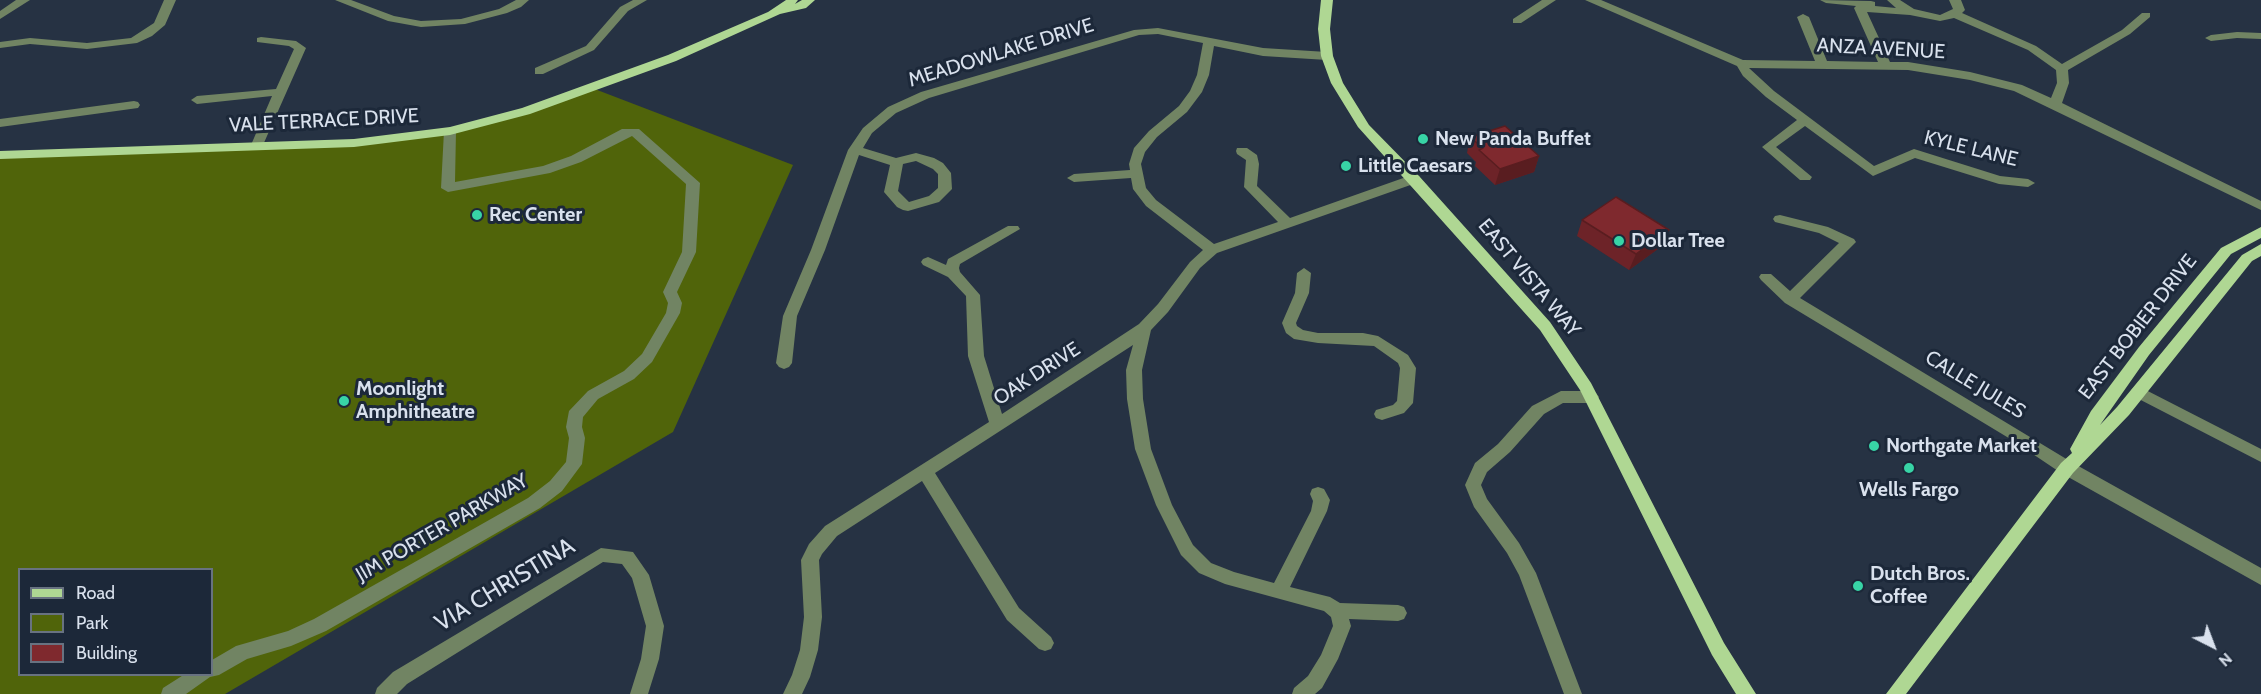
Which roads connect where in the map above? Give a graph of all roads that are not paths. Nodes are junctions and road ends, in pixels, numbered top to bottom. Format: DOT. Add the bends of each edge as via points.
graph roads {
  1 [pos="24,0"];
  2 [pos="170,0"];
  3 [pos="341,0"];
  4 [pos="523,0"];
  5 [pos="641,0"];
  6 [pos="808,0"];
  7 [pos="1327,0"];
  8 [pos="1550,0"];
  9 [pos="1591,0"];
  10 [pos="1826,0"];
  11 [pos="1955,0"];
  12 [pos="791,3"];
  13 [pos="1901,6"];
  14 [pos="1955,14"];
  15 [pos="2146,15"];
  16 [pos="0,16"];
  17 [pos="1803,17"];
  18 [pos="1517,21"];
  19 [pos="2261,36"];
  20 [pos="2211,38"];
  21 [pos="261,40"];
  22 [pos="1209,42"];
  23 [pos="0,45"];
  24 [pos="1328,56"];
  25 [pos="1741,64"];
  26 [pos="1822,64"];
  27 [pos="1885,65"];
  28 [pos="2062,69"];
  29 [pos="539,70"];
  30 [pos="281,92"];
  31 [pos="197,100"];
  32 [pos="2055,104"];
  33 [pos="134,105"];
  34 [pos="1804,121"];
  35 [pos="0,123"];
  36 [pos="450,131"];
  37 [pos="257,145"];
  38 [pos="854,150"];
  39 [pos="1242,151"];
  40 [pos="0,155"];
  41 [pos="895,162"];
  42 [pos="1136,174"];
  43 [pos="1805,177"];
  44 [pos="1074,178"];
  45 [pos="1414,179"];
  46 [pos="2028,183"];
  47 [pos="2261,206"];
  48 [pos="1780,219"];
  49 [pos="1287,224"];
  50 [pos="1013,229"];
  51 [pos="2261,232"];
  52 [pos="2261,249"];
  53 [pos="1212,250"];
  54 [pos="928,262"];
  55 [pos="1304,273"];
  56 [pos="954,274"];
  57 [pos="1766,277"];
  58 [pos="1790,299"];
  59 [pos="1144,328"];
  60 [pos="784,363"];
  61 [pos="2138,392"];
  62 [pos="1591,397"];
  63 [pos="1382,414"];
  64 [pos="997,424"];
  65 [pos="2261,456"];
  66 [pos="2067,468"];
  67 [pos="925,471"];
  68 [pos="1318,494"];
  69 [pos="2261,577"];
  70 [pos="1278,592"];
  71 [pos="1336,611"];
  72 [pos="1398,613"];
  73 [pos="1045,643"];
  74 [pos="213,668"];
  75 [pos="200,676"];
  76 [pos="170,694"];
  77 [pos="384,694"];
  78 [pos="639,694"];
  79 [pos="792,694"];
  80 [pos="1301,694"];
  81 [pos="1574,694"];
  82 [pos="1747,694"];
  83 [pos="1895,694"];
  1 -- 16 [label="street"];
  2 -- 23 [label="street" via="159,25 133,41 87,46 30,40"];
  3 -- 4 [label="street" via="392,20 421,24 460,22 503,11"];
  5 -- 29 [label="street" via="624,9 590,48"];
  6 -- 12 [label="main road, VALE TERRACE DRIVE" via="802,6"];
  7 -- 24 [label="main road, EAST VISTA WAY" via="1324,29"];
  8 -- 18 [label="street"];
  9 -- 25 [label="street, ANZA AVENUE"];
  10 -- 13 [label="street"];
  11 -- 14 [label="street" via="1959,10"];
  12 -- 36 [label="main road, VALE TERRACE DRIVE" via="672,58 526,111"];
  13 -- 14 [label="street" via="1930,18"];
  13 -- 27 [label="street" via="1860,8"];
  14 -- 28 [label="street" via="2032,48"];
  15 -- 28 [label="street" via="2126,32"];
  17 -- 26 [label="street"];
  19 -- 20 [label="street"];
  21 -- 30 [label="street" via="292,43 300,48"];
  22 -- 24 [label="street, MEADOWLAKE DRIVE" via="1263,52"];
  22 -- 38 [label="street, MEADOWLAKE DRIVE" via="1158,31 1138,32 928,94 892,110 867,131"];
  22 -- 42 [label="street" via="1196,92 1139,151"];
  24 -- 45 [label="main road, EAST VISTA WAY" via="1337,83 1364,127"];
  25 -- 26 [label="street, ANZA AVENUE"];
  25 -- 34 [label="street"];
  26 -- 27 [label="street, ANZA AVENUE"];
  27 -- 32 [label="street, ANZA AVENUE" via="1980,78"];
  28 -- 32 [label="street" via="2063,83"];
  30 -- 31 [label="street"];
  30 -- 37 [label="street"];
  32 -- 47 [label="street, ANZA AVENUE"];
  33 -- 35 [label="street"];
  34 -- 43 [label="street" via="1768,147"];
  34 -- 46 [label="street, KYLE LANE" via="1873,172 1914,153 1999,180"];
  36 -- 37 [label="main road, VALE TERRACE DRIVE" via="354,143"];
  36 -- 74 [label="street, JIM PORTER PARKWAY" via="448,188 545,170 576,159 626,132 635,132 693,183 689,252 670,292 675,303 673,314 647,358 629,375 593,395 575,415 574,464 556,486 320,625 242,652"];
  37 -- 40 [label="main road, VALE TERRACE DRIVE"];
  38 -- 41 [label="street"];
  38 -- 60 [label="street, MEADOWLAKE DRIVE" via="790,316"];
  39 -- 49 [label="street" via="1254,164 1251,187"];
  41 -- 41 [label="street" via="898,166 891,192 902,204 908,207 934,199 945,189 944,173 929,161 916,157"];
  42 -- 44 [label="street"];
  42 -- 53 [label="street" via="1140,189 1151,202"];
  45 -- 49 [label="street, OAK DRIVE"];
  45 -- 62 [label="main road, EAST VISTA WAY" via="1545,326"];
  48 -- 58 [label="street" via="1823,230 1849,242"];
  49 -- 53 [label="street, OAK DRIVE"];
  50 -- 56 [label="street" via="954,262"];
  51 -- 66 [label="main road, EAST BOBIER DRIVE" via="2226,251 2179,308 2097,415"];
  52 -- 61 [label="main road, EAST BOBIER DRIVE" via="2247,258"];
  53 -- 59 [label="street, OAK DRIVE"];
  54 -- 56 [label="street"];
  55 -- 63 [label="street" via="1302,293 1289,323 1291,329 1299,335 1318,338 1378,341 1403,359 1408,368 1405,403 1398,410"];
  56 -- 64 [label="street" via="973,295 976,356"];
  57 -- 58 [label="street, CALLE JULES"];
  58 -- 66 [label="street, CALLE JULES"];
  59 -- 64 [label="street, OAK DRIVE"];
  59 -- 70 [label="street" via="1134,370 1135,399 1143,449 1164,505 1187,550 1205,567"];
  61 -- 65 [label="street"];
  61 -- 66 [label="main road, EAST BOBIER DRIVE"];
  62 -- 81 [label="street" via="1561,397 1538,410 1481,468 1473,485 1527,573"];
  62 -- 82 [label="main road, EAST VISTA WAY" via="1718,649"];
  64 -- 67 [label="street, OAK DRIVE"];
  66 -- 69 [label="street, CALLE JULES"];
  66 -- 83 [label="main road, EAST BOBIER DRIVE"];
  67 -- 73 [label="street" via="1013,614"];
  67 -- 79 [label="street, OAK DRIVE" via="831,531 816,549 810,560 813,617 809,650"];
  68 -- 70 [label="street" via="1322,500 1319,512"];
  70 -- 71 [label="street"];
  71 -- 72 [label="street"];
  71 -- 80 [label="street" via="1342,626 1329,659 1315,682"];
  75 -- 76 [label="street"];
  77 -- 78 [label="street, VIA CHRISTINA" via="409,672 601,555 627,557 640,575 656,626"];
}
